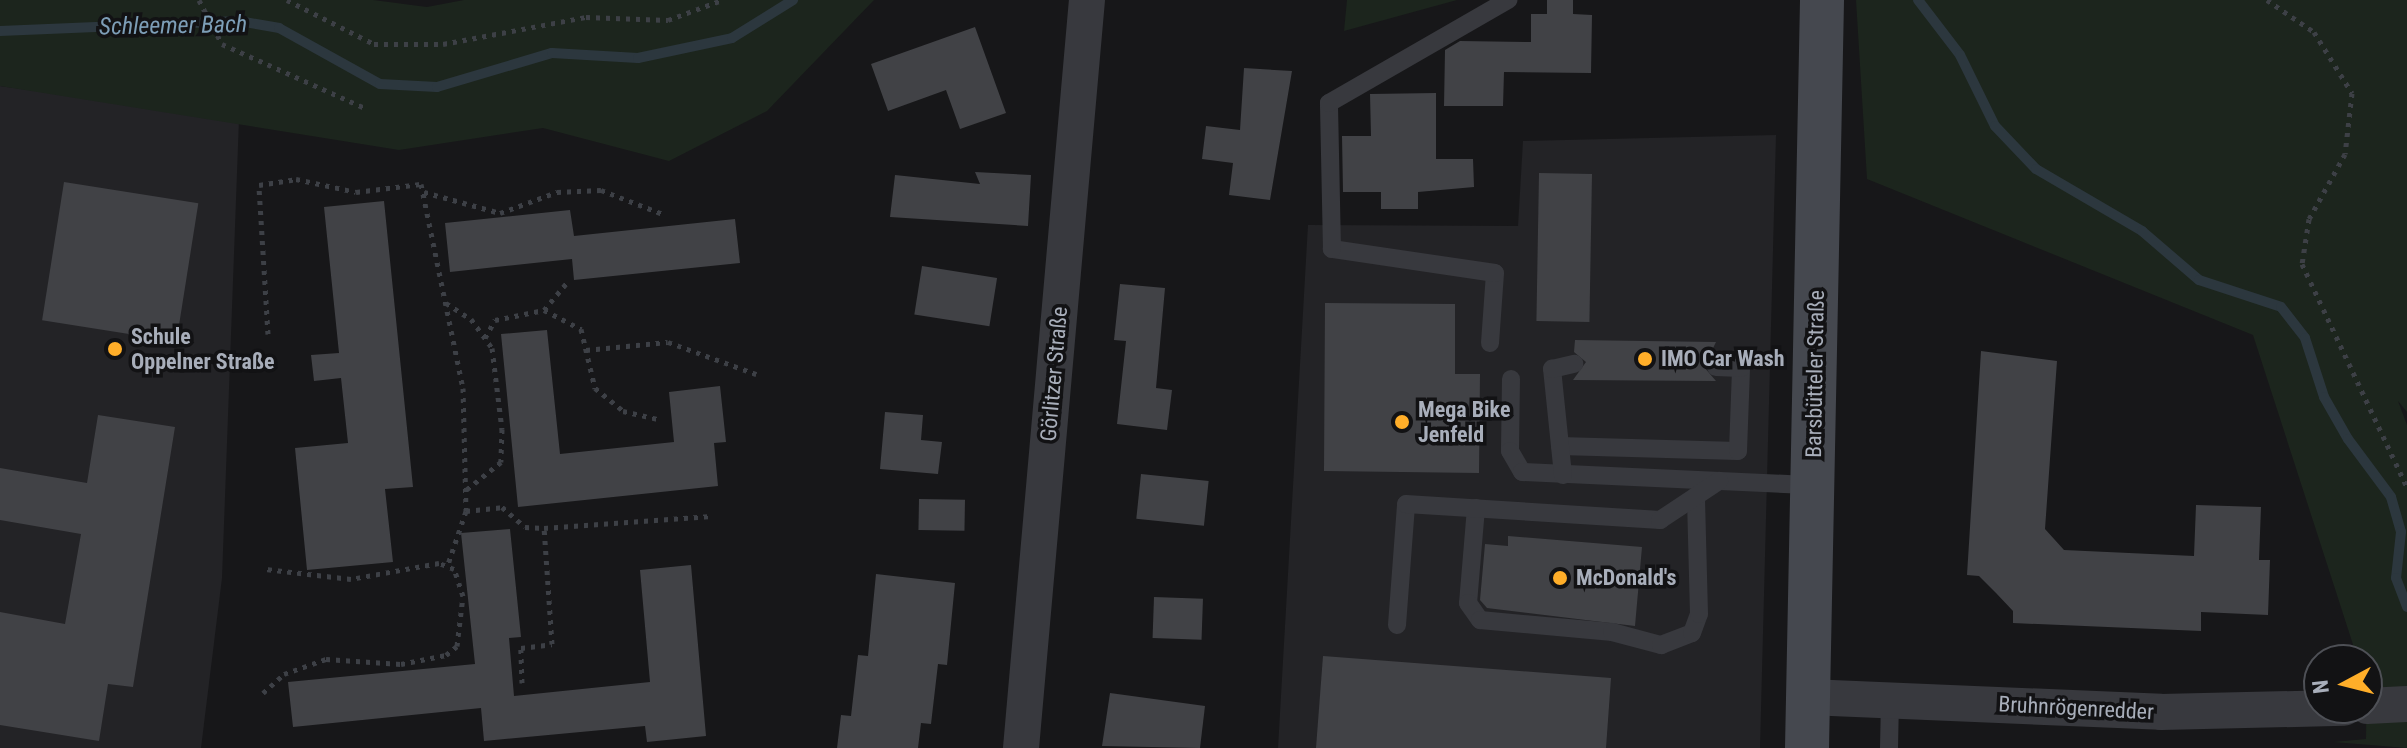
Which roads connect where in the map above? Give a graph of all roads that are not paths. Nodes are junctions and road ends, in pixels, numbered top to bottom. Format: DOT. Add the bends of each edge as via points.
graph roads {
  1 [pos="1087,0"];
  2 [pos="1508,0"];
  3 [pos="1822,0"];
  4 [pos="1490,343"];
  5 [pos="1574,364"];
  6 [pos="1716,367"];
  7 [pos="1511,379"];
  8 [pos="1560,446"];
  9 [pos="1563,475"];
  10 [pos="1719,481"];
  11 [pos="1813,485"];
  12 [pos="1696,496"];
  13 [pos="1476,508"];
  14 [pos="1397,625"];
  15 [pos="1808,697"];
  16 [pos="1890,699"];
  17 [pos="2407,704"];
  18 [pos="2383,705"];
  19 [pos="2303,709"];
  20 [pos="1021,748"];
  21 [pos="1807,748"];
  22 [pos="1889,748"];
  1 -- 20 [label="street, Görlitzer Straße"];
  2 -- 4 [label="lane" via="1329,103 1332,249 1495,273"];
  3 -- 11 [label="main road, Barsbütteler Straße"];
  5 -- 8 [label="lane" via="1552,369 1551,416"];
  6 -- 8 [label="lane" via="1741,368 1738,451"];
  7 -- 9 [label="lane" via="1510,451 1522,472"];
  8 -- 9 [label="lane"];
  9 -- 10 [label="lane"];
  10 -- 11 [label="lane"];
  10 -- 12 [label="lane"];
  11 -- 15 [label="main road, Barsbütteler Straße"];
  12 -- 13 [label="lane" via="1660,520"];
  12 -- 13 [label="lane" via="1699,614 1692,633 1661,645 1612,632 1480,620 1468,603"];
  13 -- 14 [label="lane" via="1406,504"];
  15 -- 16 [label="street, Bruhnrögenredder"];
  15 -- 21 [label="main road, Barsbütteler Straße"];
  16 -- 19 [label="street, Bruhnrögenredder" via="2161,712"];
  16 -- 22 [label="lane"];
  17 -- 18 [label="street"];
}
